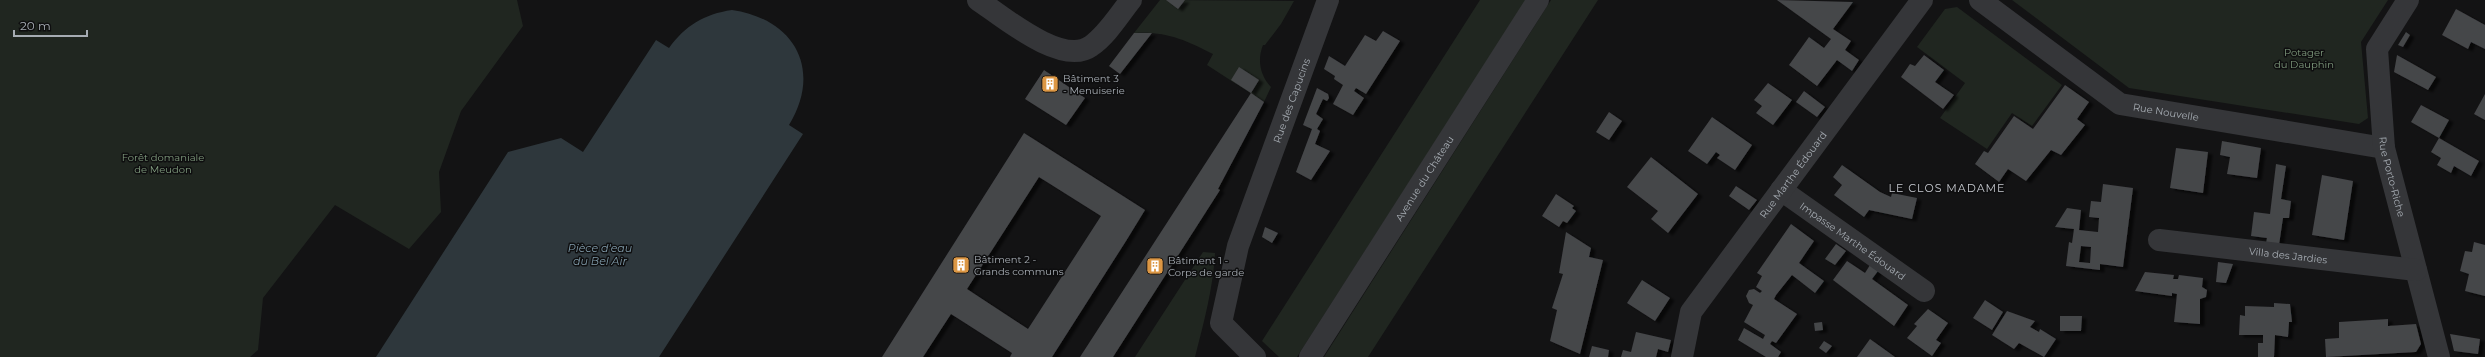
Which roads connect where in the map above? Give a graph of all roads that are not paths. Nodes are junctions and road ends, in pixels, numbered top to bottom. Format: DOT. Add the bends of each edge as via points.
graph roads {
  1 [pos="978,0"];
  2 [pos="1131,0"];
  3 [pos="1328,0"];
  4 [pos="1538,0"];
  5 [pos="1922,0"];
  6 [pos="1980,0"];
  7 [pos="2408,0"];
  8 [pos="2384,148"];
  9 [pos="1781,190"];
  10 [pos="2159,240"];
  11 [pos="2416,270"];
  12 [pos="1924,291"];
  13 [pos="1255,357"];
  14 [pos="1310,357"];
  15 [pos="1682,357"];
  16 [pos="2439,357"];
  1 -- 2 [label="street" via="1054,47 1076,52 1090,47 1113,24"];
  3 -- 13 [label="street, Rue des Capucins" via="1238,246 1221,323"];
  4 -- 14 [label="street, Avenue du Château"];
  5 -- 9 [label="street, Rue Marthe Édouard"];
  6 -- 8 [label="street, Rue Nouvelle" via="2120,104"];
  7 -- 8 [label="street, Rue Porto-Riche" via="2377,49"];
  8 -- 11 [label="street, Rue Porto-Riche"];
  9 -- 12 [label="street, Impasse Marthe Édouard"];
  9 -- 15 [label="street, Rue Marthe Édouard" via="1691,312"];
  10 -- 11 [label="street, Villa des Jardies"];
  11 -- 16 [label="street, Rue Porto-Riche"];
}
